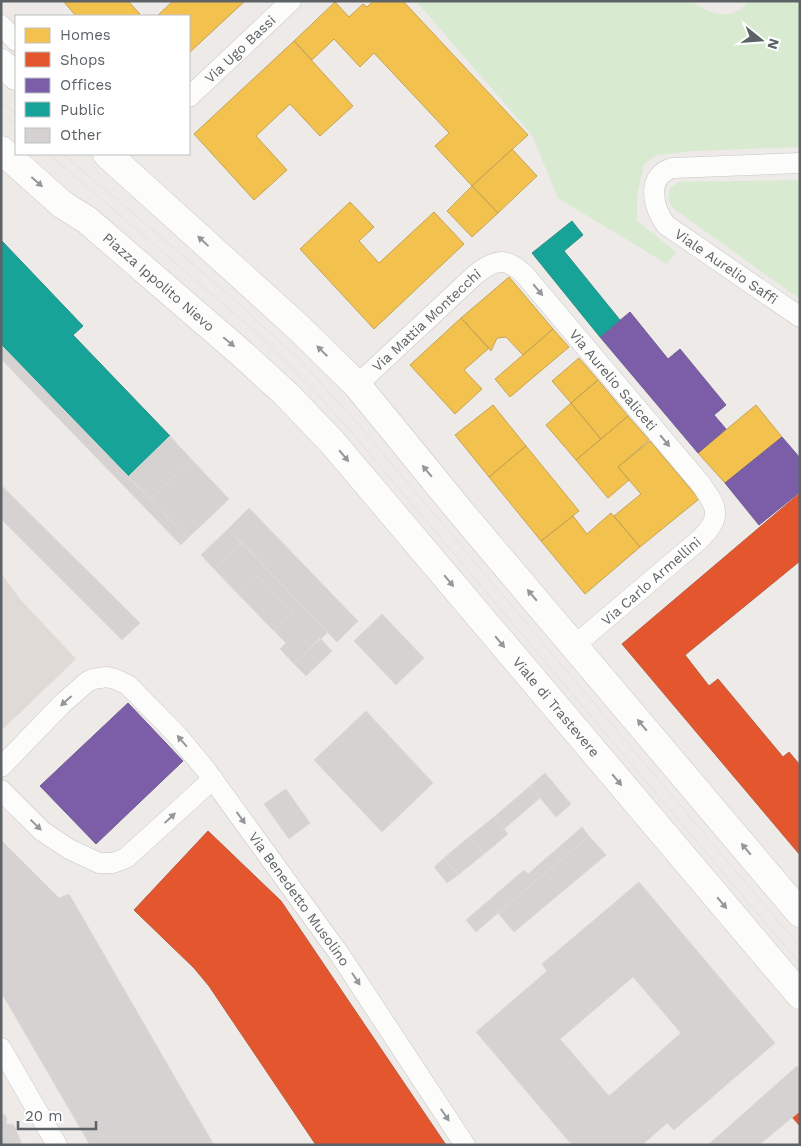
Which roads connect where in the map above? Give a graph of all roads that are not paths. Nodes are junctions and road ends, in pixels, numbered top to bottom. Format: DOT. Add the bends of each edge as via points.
graph roads {
  1 [pos="291,1"];
  2 [pos="1,25"];
  3 [pos="15,39"];
  4 [pos="1,63"];
  5 [pos="15,75"];
  6 [pos="190,96"];
  7 [pos="1,150"];
  8 [pos="118,157"];
  9 [pos="800,163"];
  10 [pos="500,262"];
  11 [pos="800,317"];
  12 [pos="357,385"];
  13 [pos="312,420"];
  14 [pos="715,510"];
  15 [pos="575,646"];
  16 [pos="1,767"];
  17 [pos="213,779"];
  18 [pos="1,790"];
  19 [pos="800,914"];
  20 [pos="800,995"];
  21 [pos="1,1048"];
  22 [pos="57,1145"];
  23 [pos="465,1145"];
  1 -- 6 [label="street, Via Ugo Bassi"];
  2 -- 3 [label="street"];
  4 -- 5 [label="main road"];
  7 -- 13 [label="main road, Piazza Ippolito Nievo, one-way" via="240,352"];
  12 -- 8 [label="main road, one-way"];
  9 -- 11 [label="street, Viale Aurelio Saffi" via="673,168 660,175 654,193 659,215 666,225"];
  10 -- 12 [label="street, Via Mattia Montecchi" via="492,262 475,275"];
  10 -- 14 [label="street, Via Aurelio Saliceti, one-way" via="509,263 524,274 700,483"];
  15 -- 12 [label="main road, one-way"];
  13 -- 20 [label="main road, Viale di Trastevere, one-way"];
  14 -- 15 [label="street, Via Carlo Armellini" via="712,526 698,541"];
  19 -- 15 [label="main road, one-way"];
  17 -- 16 [label="street, Via Benedetto Musolino, one-way" via="178,735 132,688 107,677 93,679 83,685"];
  18 -- 17 [label="street, one-way" via="51,838 92,861 106,864 126,858"];
  17 -- 23 [label="street, Via Benedetto Musolino, one-way" via="340,955"];
  21 -- 22 [label="street"];
}
